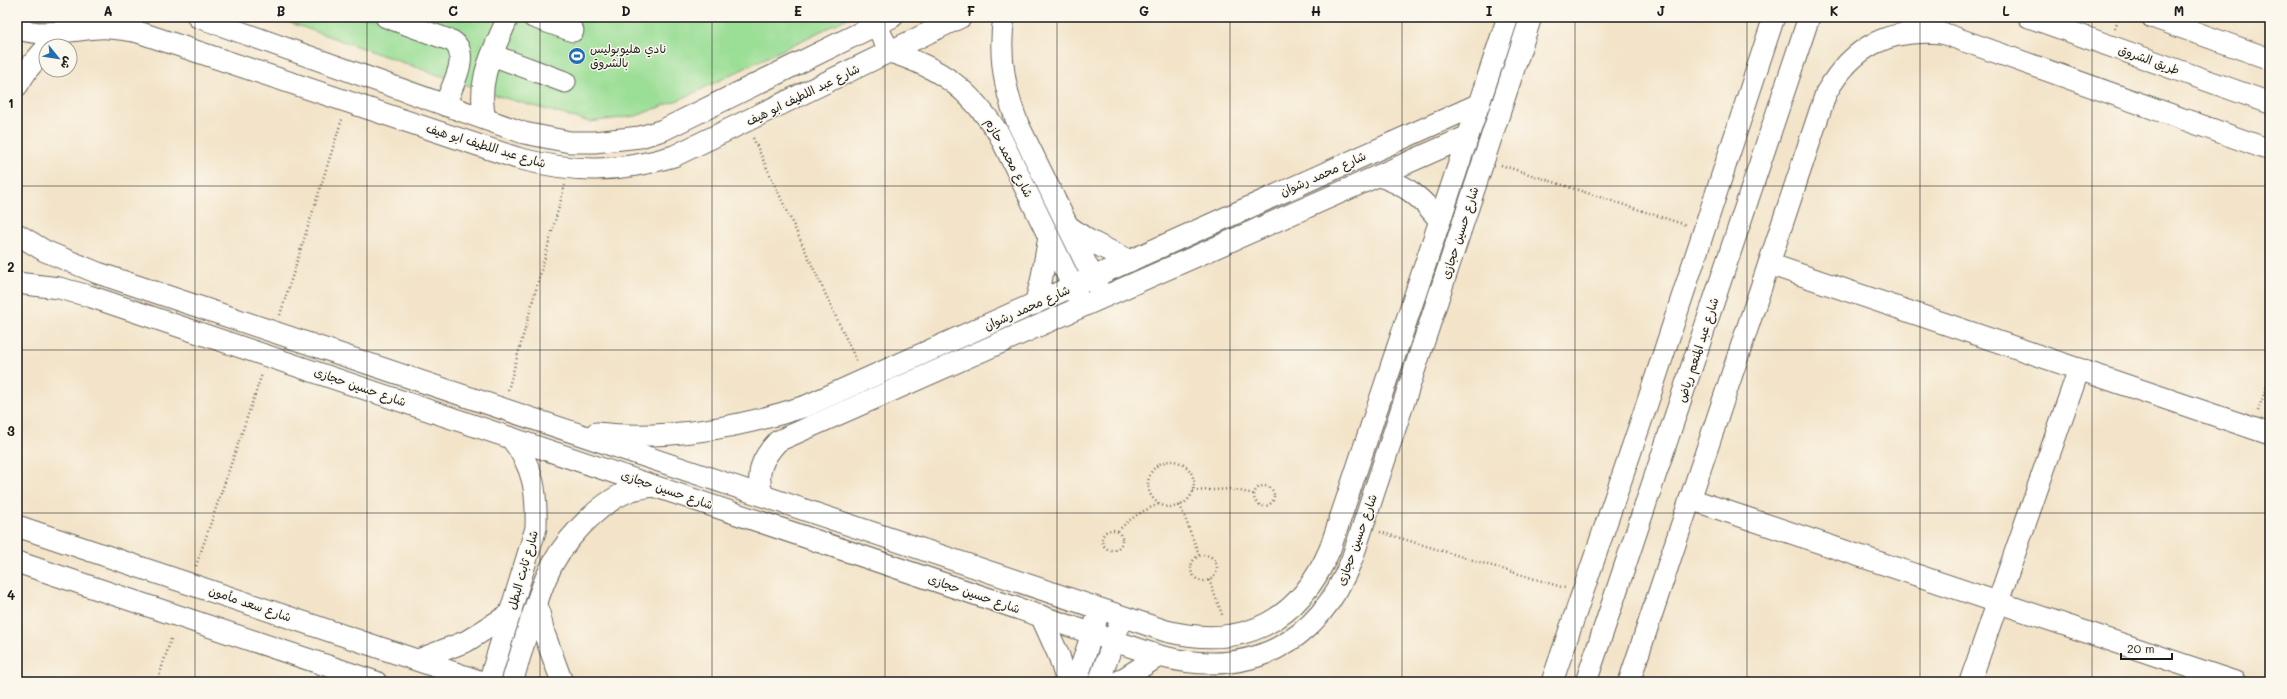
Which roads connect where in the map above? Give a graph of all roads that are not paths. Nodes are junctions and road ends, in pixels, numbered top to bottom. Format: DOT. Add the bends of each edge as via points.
graph roads {
  1 [pos="198,17"];
  2 [pos="386,17"];
  3 [pos="508,17"];
  4 [pos="533,17"];
  5 [pos="961,17"];
  6 [pos="1004,17"];
  7 [pos="1508,17"];
  8 [pos="1531,17"];
  9 [pos="1774,17"];
  10 [pos="1809,17"];
  11 [pos="2028,17"];
  12 [pos="2152,17"];
  13 [pos="884,21"];
  14 [pos="17,29"];
  15 [pos="573,32"];
  16 [pos="53,36"];
  17 [pos="890,52"];
  18 [pos="492,55"];
  19 [pos="2270,59"];
  20 [pos="565,82"];
  21 [pos="17,86"];
  22 [pos="2270,103"];
  23 [pos="1479,104"];
  24 [pos="445,105"];
  25 [pos="485,119"];
  26 [pos="1470,131"];
  27 [pos="1493,132"];
  28 [pos="2270,150"];
  29 [pos="1379,176"];
  30 [pos="1440,220"];
  31 [pos="1068,226"];
  32 [pos="17,234"];
  33 [pos="1049,237"];
  34 [pos="1130,261"];
  35 [pos="1769,264"];
  36 [pos="1093,278"];
  37 [pos="17,283"];
  38 [pos="1073,287"];
  39 [pos="1103,298"];
  40 [pos="1035,304"];
  41 [pos="1082,307"];
  42 [pos="2079,370"];
  43 [pos="1647,404"];
  44 [pos="503,409"];
  45 [pos="1677,413"];
  46 [pos="556,427"];
  47 [pos="2261,431"];
  48 [pos="503,435"];
  49 [pos="653,486"];
  50 [pos="763,496"];
  51 [pos="1690,499"];
  52 [pos="17,526"];
  53 [pos="17,562"];
  54 [pos="1998,603"];
  55 [pos="537,604"];
  56 [pos="1100,609"];
  57 [pos="511,613"];
  58 [pos="1041,616"];
  59 [pos="1121,616"];
  60 [pos="1092,633"];
  61 [pos="1113,640"];
  62 [pos="1159,656"];
  63 [pos="418,660"];
  64 [pos="376,682"];
  65 [pos="482,682"];
  66 [pos="489,682"];
  67 [pos="512,682"];
  68 [pos="562,682"];
  69 [pos="1067,682"];
  70 [pos="1076,682"];
  71 [pos="1099,682"];
  72 [pos="1118,682"];
  73 [pos="1552,682"];
  74 [pos="1586,682"];
  75 [pos="1629,682"];
  76 [pos="1970,682"];
  77 [pos="2235,682"];
  1 -- 24 [label="street, شارع عبد اللطيف ابو هيف"];
  2 -- 24 [label="street" via="452,41 461,50 462,59"];
  3 -- 18 [label="street"];
  4 -- 15 [label="street"];
  5 -- 17 [label="street, شارع عبد اللطيف ابو هيف"];
  6 -- 31 [label="street, شارع محمد حازم" via="1002,59 1008,99"];
  7 -- 23 [label="street, شارع حسين حجازى"];
  8 -- 27 [label="street, شارع حسين حجازى"];
  9 -- 43 [label="street"];
  10 -- 45 [label="street, شارع عبد المنعم رياض"];
  11 -- 22 [label="street, طريق الشروق"];
  12 -- 19 [label="street"];
  13 -- 17 [label="street"];
  13 -- 25 [label="street, شارع عبد اللطيف ابو هيف" via="684,121 640,137 570,142 524,133"];
  14 -- 16 [label="street, شارع عبد اللطيف ابو هيف"];
  16 -- 17 [label="street, شارع عبد اللطيف ابو هيف" via="98,28 138,32 517,158 569,169 596,170 649,164 680,153"];
  16 -- 21 [label="street"];
  17 -- 33 [label="street, شارع محمد حازم" via="916,60 942,73 964,90 983,110 999,134"];
  18 -- 20 [label="street"];
  18 -- 25 [label="street" via="483,79 482,106"];
  23 -- 26 [label="street, شارع حسين حجازى"];
  23 -- 34 [label="street, شارع محمد رشوان"];
  24 -- 25 [label="street, شارع عبد اللطيف ابو هيف"];
  26 -- 27 [label="street"];
  26 -- 29 [label="street, شارع محمد رشوان"];
  26 -- 30 [label="street, شارع حسين حجازى"];
  27 -- 62 [label="street, شارع حسين حجازى" via="1363,527 1342,584 1328,606 1310,626 1288,642 1264,654 1238,662 1192,663"];
  28 -- 35 [label="street" via="1961,39 1942,33 1902,33 1883,38 1865,48 1849,60 1829,87"];
  29 -- 30 [label="street" via="1396,181 1413,192"];
  29 -- 39 [label="street, شارع محمد رشوان"];
  30 -- 59 [label="street, شارع حسين حجازى" via="1330,549 1320,572 1306,593 1287,611 1266,625 1217,638 1191,637"];
  31 -- 34 [label="street" via="1088,240"];
  31 -- 36 [label="street, شارع محمد حازم"];
  32 -- 44 [label="street, شارع حسين حجازى" via="71,263"];
  33 -- 38 [label="street, شارع محمد حازم"];
  33 -- 40 [label="street"];
  34 -- 36 [label="street, شارع محمد رشوان"];
  35 -- 42 [label="street"];
  35 -- 51 [label="street"];
  36 -- 38 [label="street, شارع محمد رشوان"];
  36 -- 39 [label="street, شارع محمد حازم"];
  37 -- 48 [label="street, شارع حسين حجازى" via="59,288 89,296"];
  38 -- 40 [label="street, شارع محمد رشوان"];
  38 -- 41 [label="street, شارع محمد حازم"];
  39 -- 41 [label="street, شارع محمد رشوان"];
  40 -- 46 [label="street, شارع محمد رشوان" via="866,381 806,406 766,419 724,428 640,435"];
  41 -- 50 [label="street, شارع محمد رشوان" via="778,441 762,462 760,485"];
  42 -- 47 [label="street"];
  42 -- 54 [label="street"];
  43 -- 45 [label="street"];
  43 -- 73 [label="street"];
  44 -- 46 [label="street, شارع حسين حجازى"];
  44 -- 48 [label="street"];
  45 -- 74 [label="street, شارع عبد المنعم رياض"];
  46 -- 50 [label="street, شارع حسين حجازى"];
  48 -- 49 [label="street, شارع حسين حجازى"];
  48 -- 57 [label="street, شارع ثابت البطل" via="525,456 533,479 537,504 536,528"];
  49 -- 55 [label="street, شارع ثابت البطل" via="631,491 610,503 572,536 546,577"];
  49 -- 58 [label="street, شارع حسين حجازى"];
  50 -- 56 [label="street, شارع حسين حجازى"];
  51 -- 54 [label="street"];
  51 -- 75 [label="street"];
  52 -- 63 [label="street, شارع سعد مأمون"];
  53 -- 64 [label="street"];
  54 -- 76 [label="street"];
  54 -- 77 [label="street"];
  55 -- 67 [label="street, شارع ثابت البطل"];
  55 -- 68 [label="street" via="544,633"];
  56 -- 59 [label="street, شارع حسين حجازى"];
  56 -- 60 [label="street"];
  57 -- 63 [label="street" via="467,641"];
  57 -- 66 [label="street, شارع ثابت البطل"];
  58 -- 60 [label="street, شارع حسين حجازى"];
  58 -- 69 [label="street" via="1060,656"];
  59 -- 61 [label="street"];
  60 -- 61 [label="street, شارع حسين حجازى"];
  60 -- 70 [label="street"];
  61 -- 62 [label="street, شارع حسين حجازى"];
  61 -- 71 [label="street"];
  62 -- 72 [label="street"];
  63 -- 65 [label="street, شارع سعد مأمون"];
}
